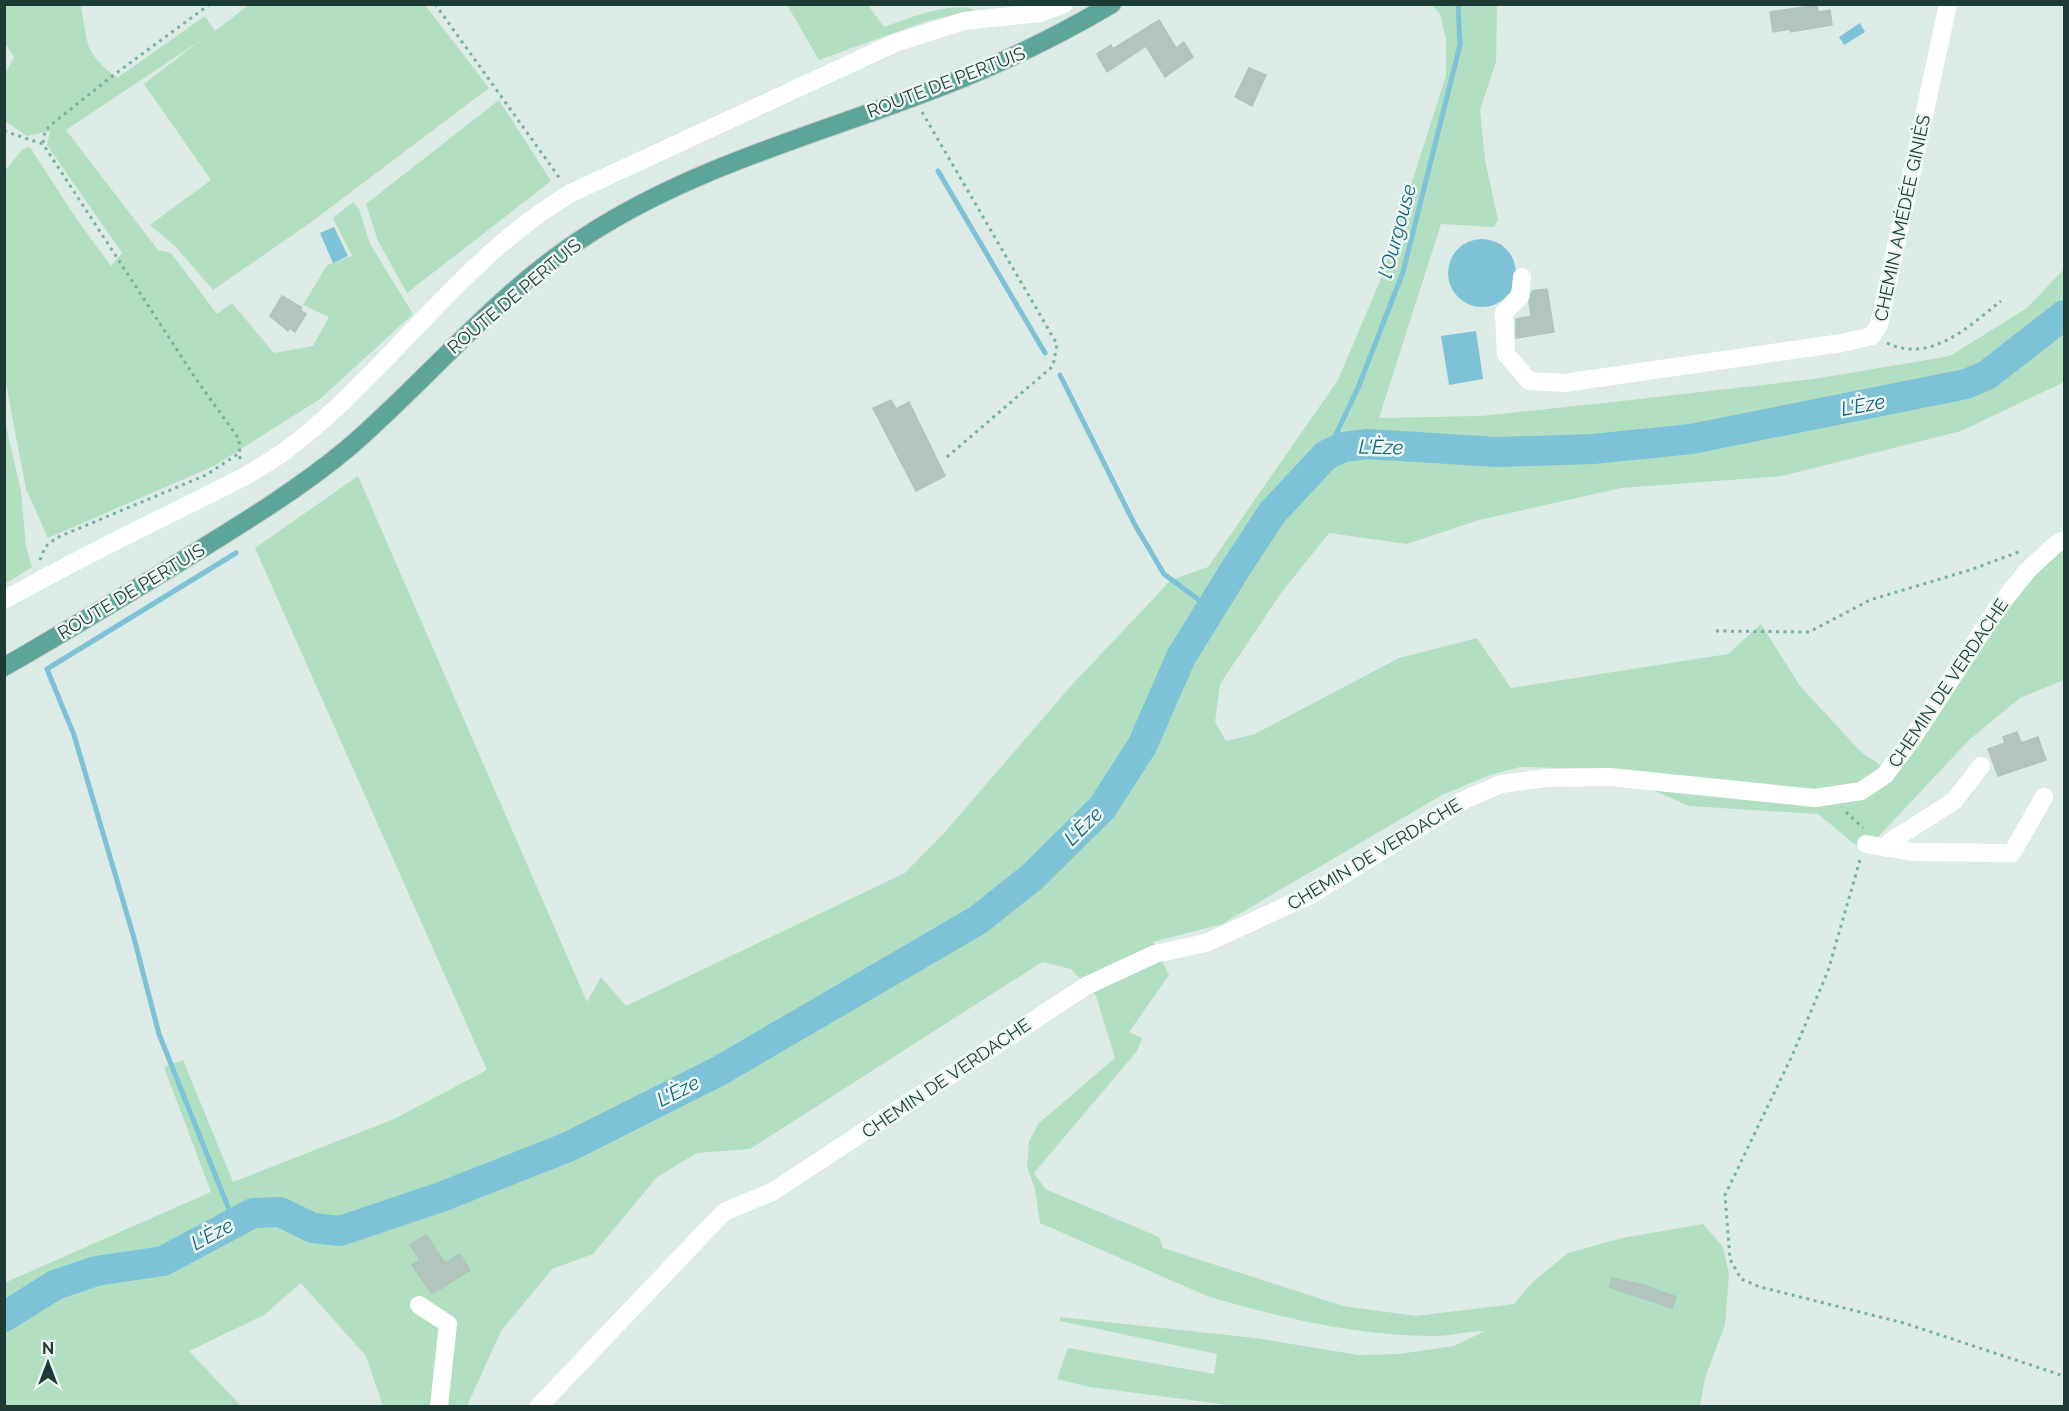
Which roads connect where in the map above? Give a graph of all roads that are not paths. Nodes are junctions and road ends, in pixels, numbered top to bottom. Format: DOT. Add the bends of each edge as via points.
graph roads {
  1 [pos="1064,4"];
  2 [pos="1112,4"];
  3 [pos="1948,4"];
  4 [pos="1522,277"];
  5 [pos="2064,540"];
  6 [pos="4,600"];
  7 [pos="4,668"];
  8 [pos="1981,766"];
  9 [pos="2044,797"];
  10 [pos="1866,844"];
  11 [pos="1886,848"];
  12 [pos="419,1305"];
  13 [pos="439,1407"];
  14 [pos="539,1407"];
  1 -- 6 [label="street" via="1040,13 964,21 895,43 571,193 487,255 306,434 246,476"];
  2 -- 7 [label="main road, ROUTE DE PERTUIS" via="1043,44 914,97 740,159 639,205 584,237 503,300 354,442 296,489"];
  3 -- 4 [label="street, CHEMIN AMÉDÉE GINIÈS" via="1879,325 1872,336 1564,383 1528,381 1506,354 1504,313 1520,296"];
  5 -- 14 [label="street, CHEMIN DE VERDACHE" via="2027,571 1996,610 1885,775 1861,792 1815,798 1610,777 1547,778 1501,784 1464,800 1310,895 1206,944 1155,954 1086,986 772,1192 724,1212"];
  8 -- 11 [label="street" via="1954,801"];
  9 -- 11 [label="street" via="2012,853"];
  10 -- 11 [label="street"];
  12 -- 13 [label="street" via="448,1324"];
}
